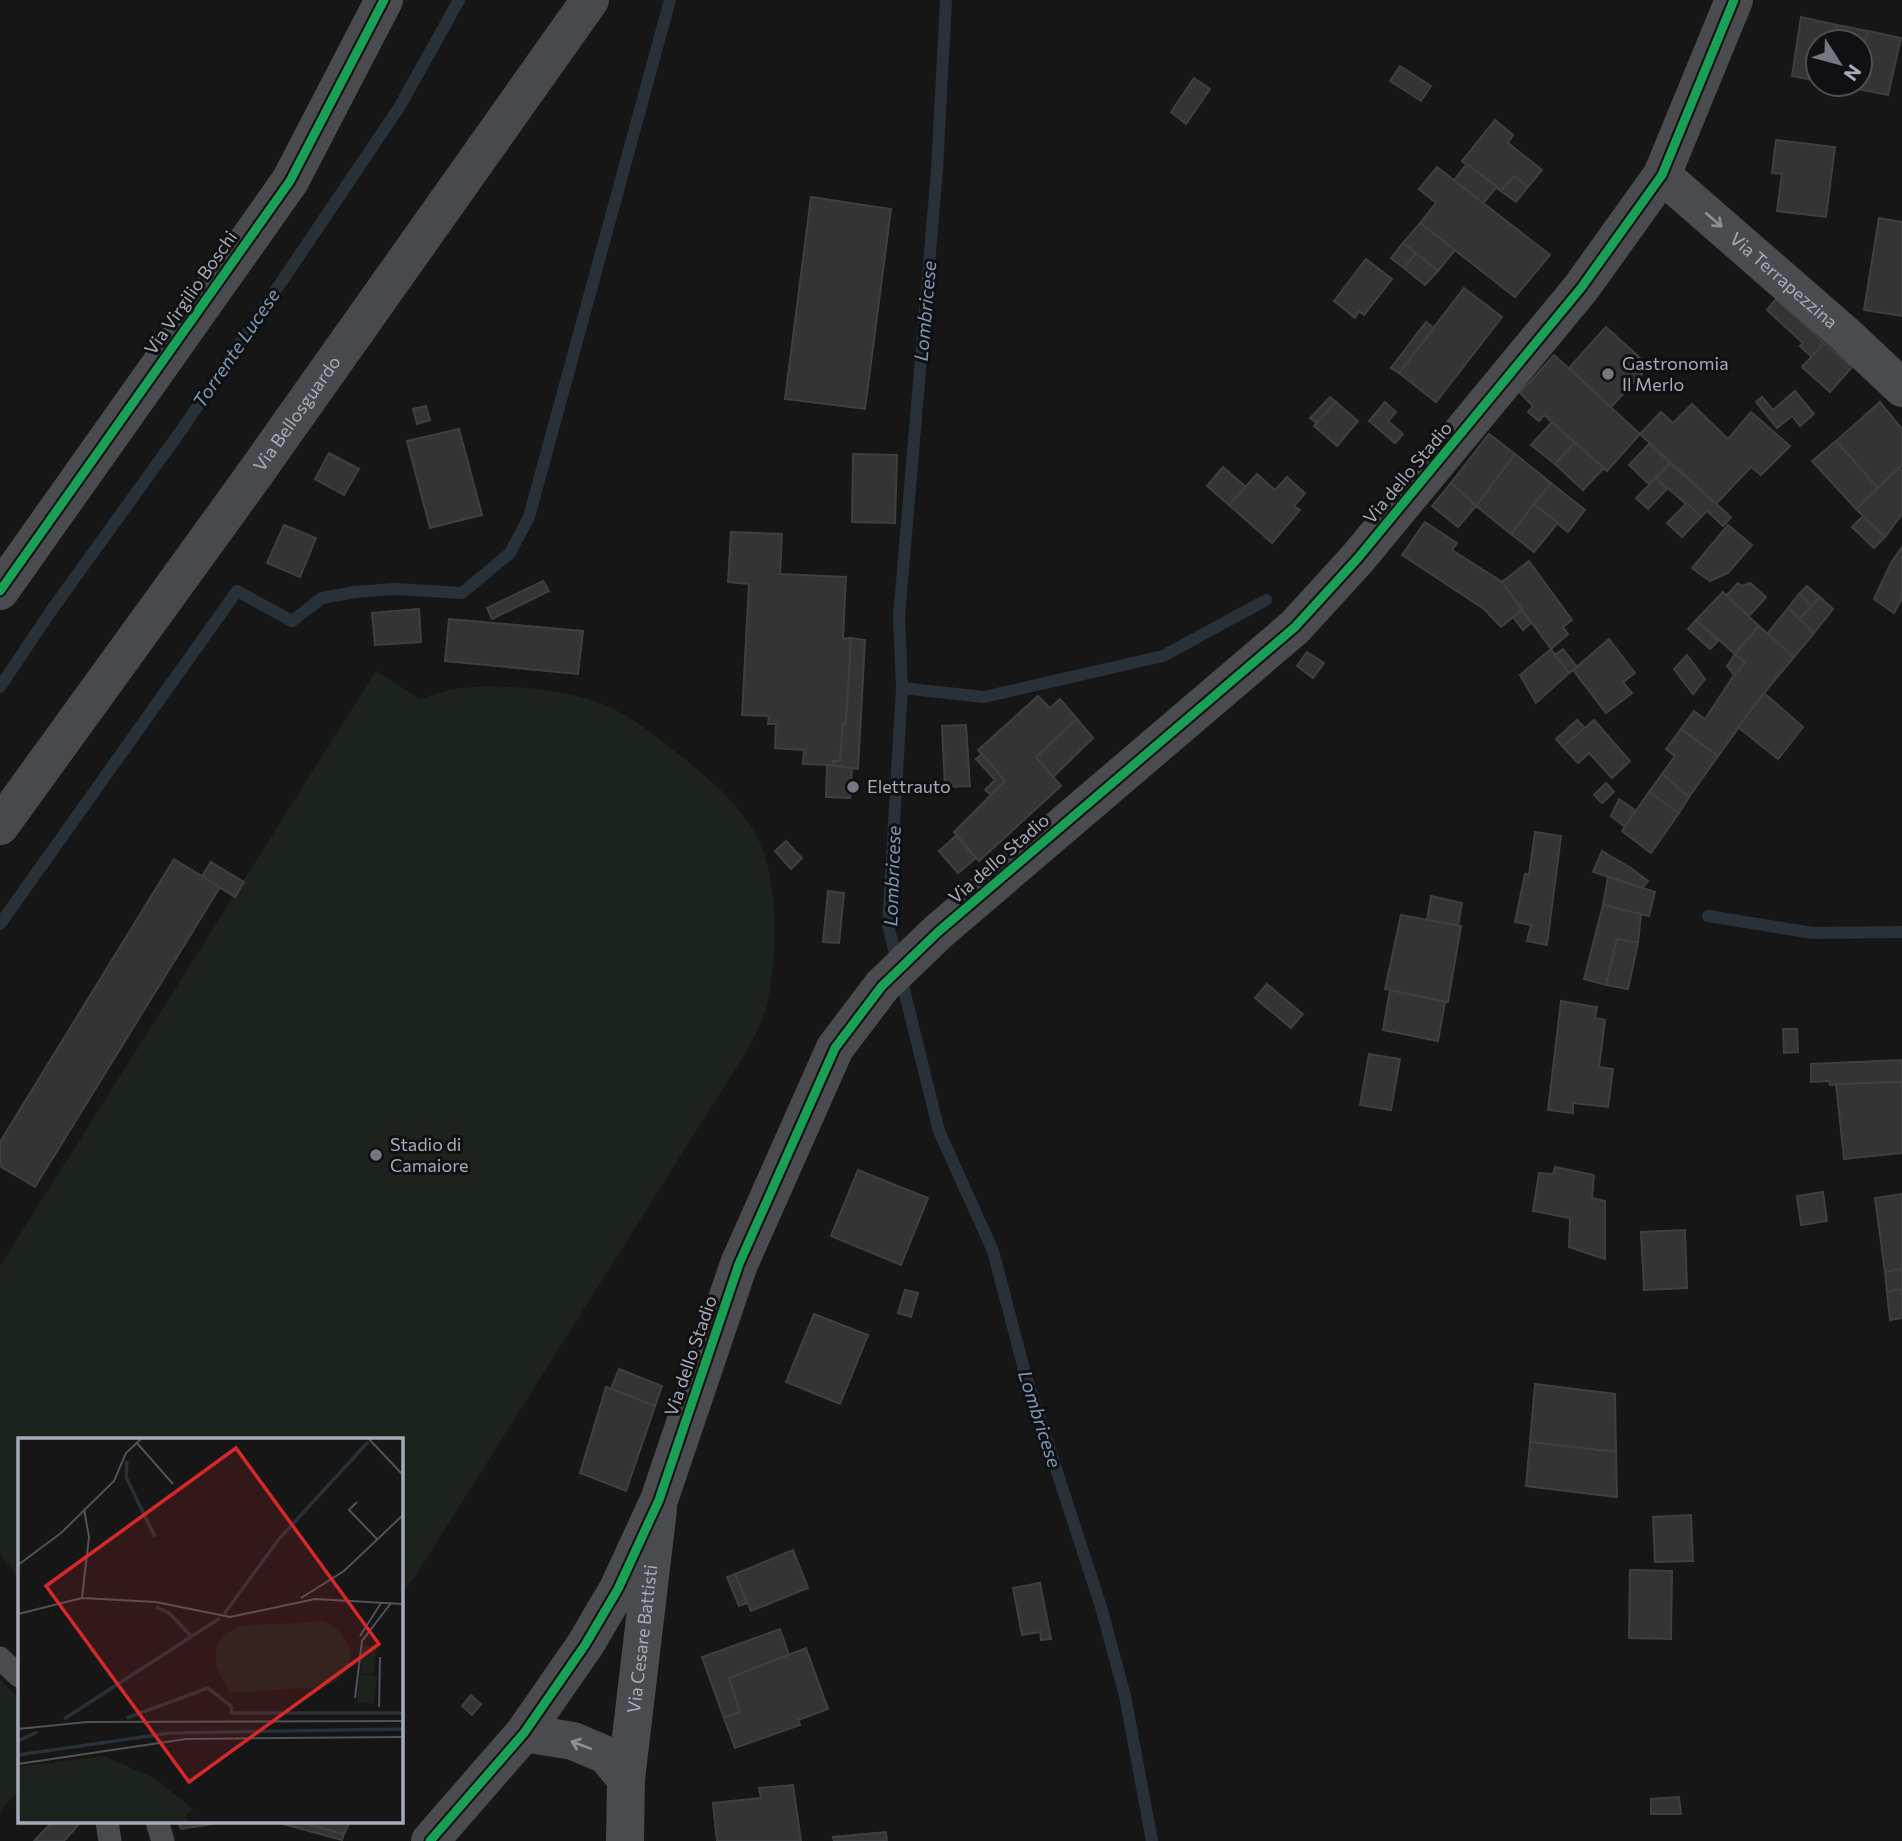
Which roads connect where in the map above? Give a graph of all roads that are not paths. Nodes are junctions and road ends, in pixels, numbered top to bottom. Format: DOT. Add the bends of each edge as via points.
graph roads {
  1 [pos="384,0"];
  2 [pos="590,0"];
  3 [pos="1734,0"];
  4 [pos="1662,175"];
  5 [pos="1902,388"];
  6 [pos="0,591"];
  7 [pos="0,826"];
  8 [pos="659,1500"];
  9 [pos="0,1658"];
  10 [pos="18,1675"];
  11 [pos="524,1733"];
  12 [pos="626,1779"];
  13 [pos="158,1824"];
  14 [pos="163,1841"];
  15 [pos="430,1841"];
  16 [pos="625,1841"];
  1 -- 6 [label="street, Via Virgilio Boschi" via="290,180"];
  2 -- 7 [label="main road, Via Bellosguardo"];
  3 -- 4 [label="street, Via dello Stadio"];
  4 -- 5 [label="street, Via Terrapezzina, one-way"];
  4 -- 8 [label="street, Via dello Stadio" via="1581,288 1358,558 1295,627 938,932 882,986 835,1048 739,1264"];
  8 -- 11 [label="street, Via dello Stadio" via="618,1589 585,1646"];
  8 -- 12 [label="street, Via Cesare Battisti"];
  9 -- 10 [label="lane"];
  12 -- 11 [label="street, one-way" via="606,1755 573,1741"];
  11 -- 15 [label="street, Via dello Stadio"];
  12 -- 16 [label="street, Via Cesare Battisti"];
  13 -- 14 [label="lane"];
}
